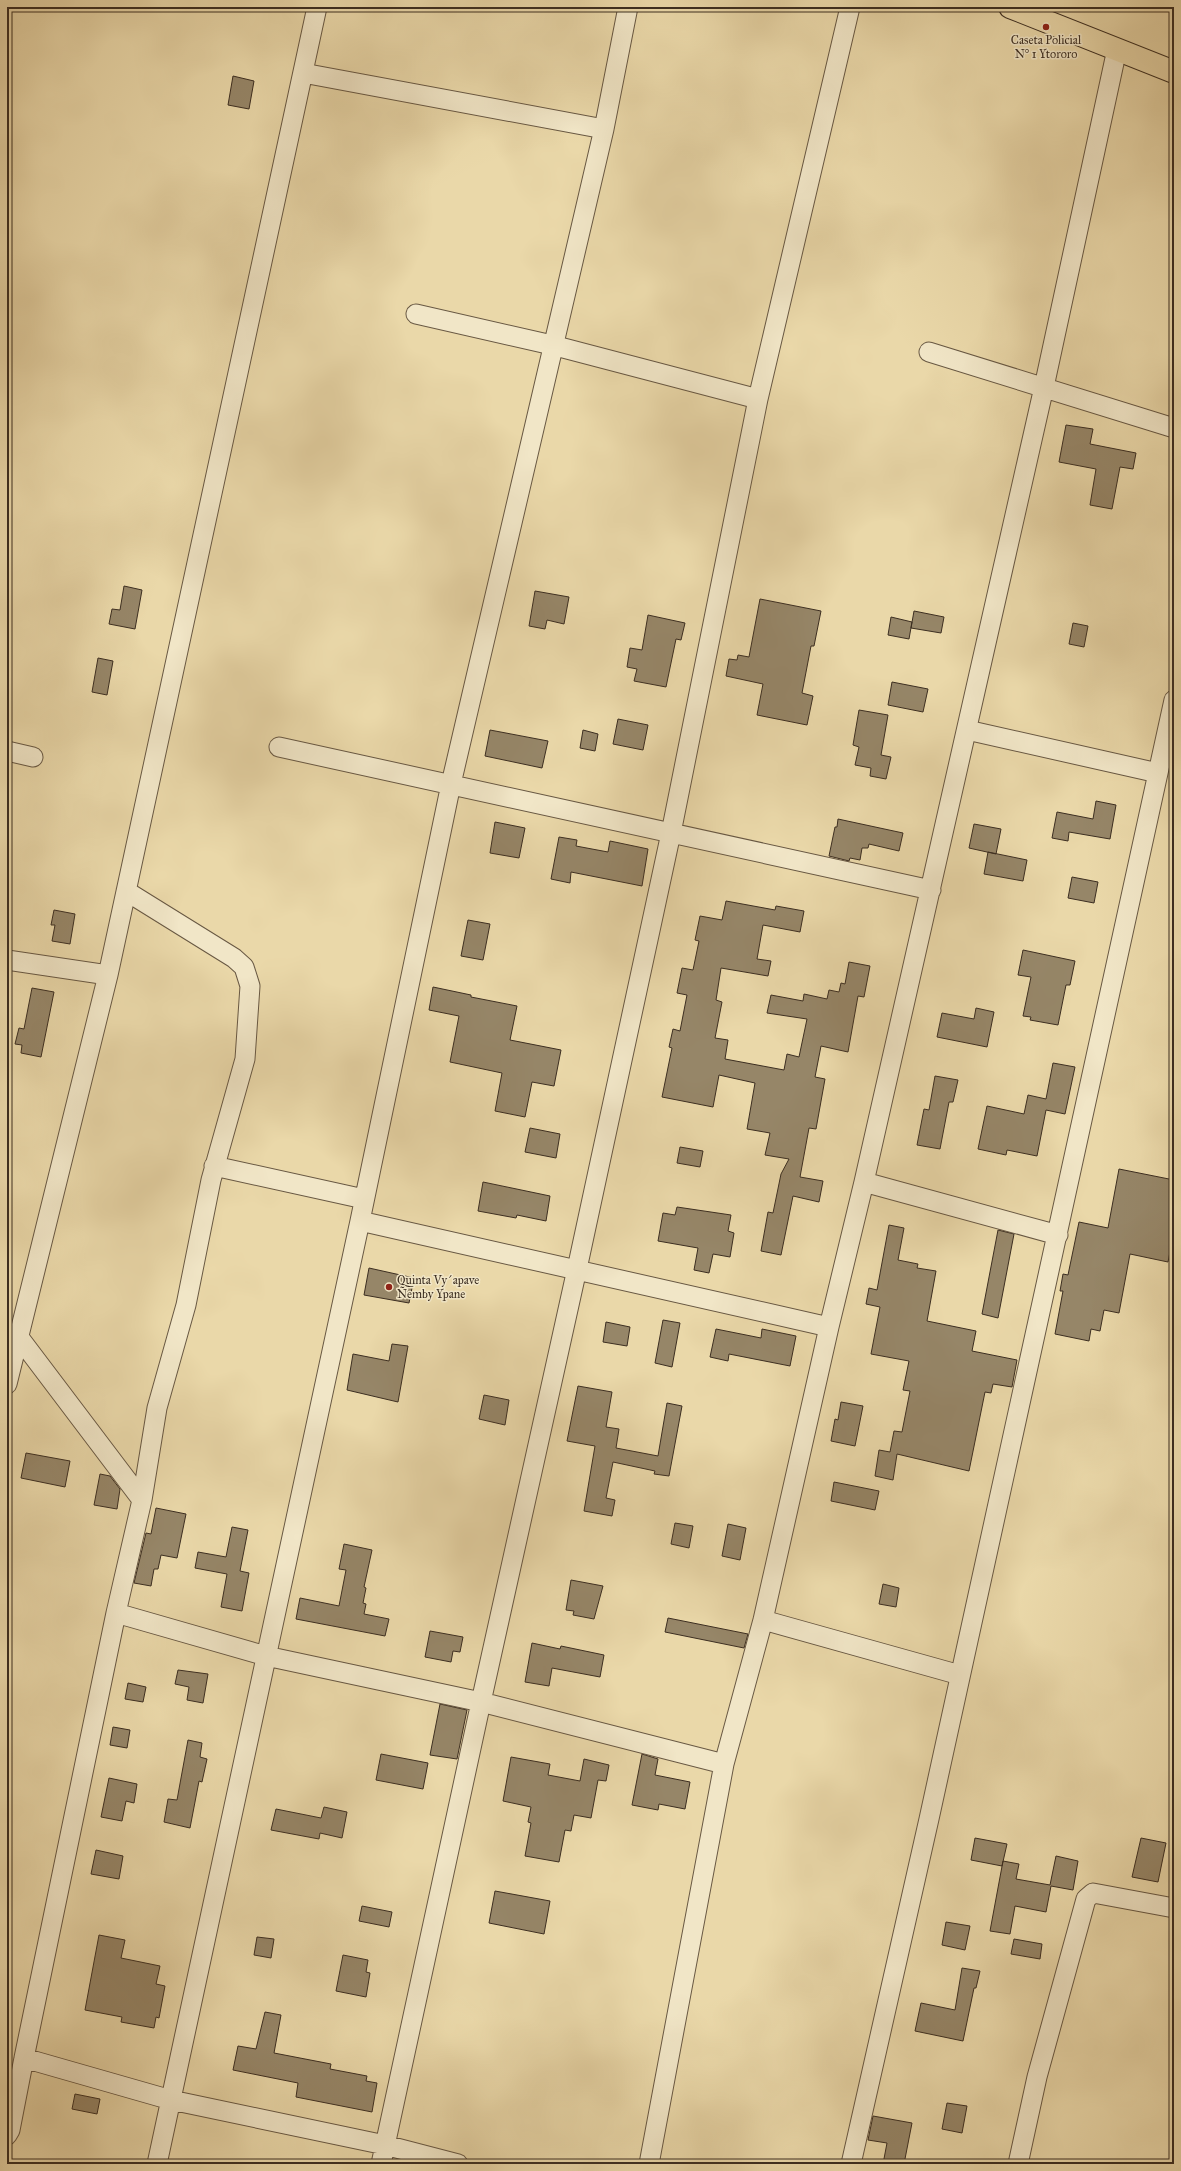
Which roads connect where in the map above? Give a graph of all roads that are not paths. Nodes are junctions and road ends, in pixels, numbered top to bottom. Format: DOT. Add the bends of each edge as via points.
graph roads {
  1 [pos="317,7"];
  2 [pos="628,7"];
  3 [pos="850,7"];
  4 [pos="1010,7"];
  5 [pos="1117,49"];
  6 [pos="303,72"];
  7 [pos="1174,72"];
  8 [pos="604,129"];
  9 [pos="416,314"];
  10 [pos="552,345"];
  11 [pos="929,352"];
  12 [pos="1044,387"];
  13 [pos="758,399"];
  14 [pos="1174,428"];
  15 [pos="1174,700"];
  16 [pos="967,730"];
  17 [pos="279,747"];
  18 [pos="7,751"];
  19 [pos="33,757"];
  20 [pos="1158,773"];
  21 [pos="451,784"];
  22 [pos="671,833"];
  23 [pos="931,890"];
  24 [pos="126,891"];
  25 [pos="7,960"];
  26 [pos="108,975"];
  27 [pos="214,1166"];
  28 [pos="864,1182"];
  29 [pos="364,1199"];
  30 [pos="360,1222"];
  31 [pos="1058,1235"];
  32 [pos="577,1269"];
  33 [pos="829,1327"];
  34 [pos="18,1336"];
  35 [pos="7,1384"];
  36 [pos="142,1500"];
  37 [pos="116,1612"];
  38 [pos="763,1620"];
  39 [pos="266,1656"];
  40 [pos="960,1675"];
  41 [pos="481,1702"];
  42 [pos="724,1764"];
  43 [pos="1174,1908"];
  44 [pos="24,2058"];
  45 [pos="171,2100"];
  46 [pos="7,2135"];
  47 [pos="386,2145"];
  48 [pos="157,2164"];
  49 [pos="381,2164"];
  50 [pos="458,2164"];
  51 [pos="649,2164"];
  52 [pos="851,2164"];
  53 [pos="1018,2164"];
  1 -- 6 [label="street"];
  2 -- 8 [label="street"];
  3 -- 13 [label="street"];
  4 -- 5 [label="main road"];
  5 -- 7 [label="main road"];
  5 -- 12 [label="street"];
  6 -- 8 [label="street"];
  6 -- 24 [label="street"];
  8 -- 10 [label="street"];
  9 -- 10 [label="street"];
  10 -- 13 [label="street"];
  10 -- 21 [label="street"];
  11 -- 12 [label="street"];
  12 -- 14 [label="street"];
  12 -- 16 [label="street"];
  13 -- 22 [label="street"];
  15 -- 20 [label="street"];
  16 -- 20 [label="street"];
  16 -- 23 [label="street"];
  17 -- 21 [label="street"];
  18 -- 19 [label="street"];
  20 -- 31 [label="street"];
  21 -- 22 [label="street"];
  21 -- 29 [label="street"];
  22 -- 23 [label="street"];
  22 -- 32 [label="street"];
  23 -- 28 [label="street"];
  24 -- 26 [label="street"];
  24 -- 27 [label="street" via="234,958 244,967 250,986 245,1059"];
  25 -- 26 [label="street"];
  26 -- 34 [label="street"];
  27 -- 29 [label="street"];
  27 -- 36 [label="street" via="186,1305 158,1408"];
  28 -- 31 [label="street"];
  28 -- 33 [label="street"];
  29 -- 30 [label="street"];
  30 -- 32 [label="street"];
  30 -- 39 [label="street"];
  31 -- 40 [label="street"];
  32 -- 33 [label="street"];
  32 -- 41 [label="street"];
  33 -- 38 [label="street"];
  34 -- 35 [label="street"];
  34 -- 36 [label="street"];
  36 -- 37 [label="street"];
  37 -- 39 [label="street"];
  37 -- 44 [label="street"];
  38 -- 40 [label="street"];
  38 -- 42 [label="street"];
  39 -- 41 [label="street"];
  39 -- 45 [label="street"];
  40 -- 52 [label="street"];
  41 -- 42 [label="street"];
  41 -- 47 [label="street"];
  42 -- 51 [label="street"];
  43 -- 53 [label="street" via="1093,1893 1086,1899 1037,2077"];
  44 -- 45 [label="street"];
  44 -- 46 [label="street"];
  45 -- 47 [label="street"];
  45 -- 48 [label="street"];
  47 -- 49 [label="street"];
  47 -- 50 [label="street"];
}
